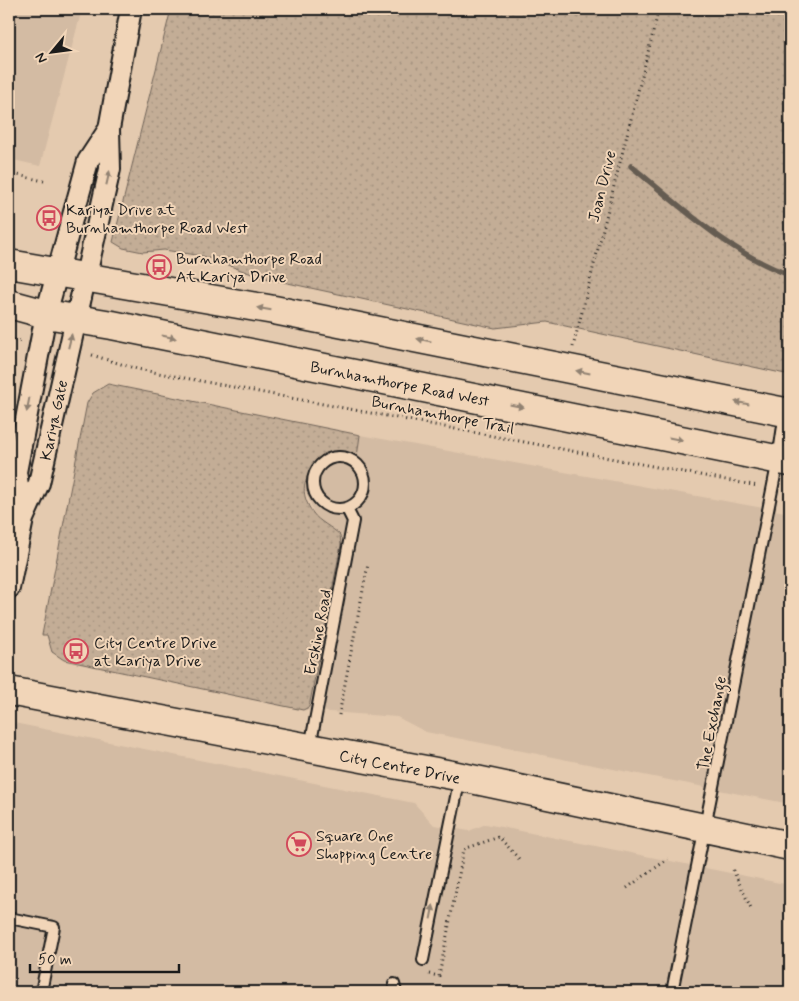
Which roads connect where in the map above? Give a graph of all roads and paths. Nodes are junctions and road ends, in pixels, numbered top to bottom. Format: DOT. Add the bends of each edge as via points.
graph roads {
  1 [pos="131,9"];
  2 [pos="659,9"];
  3 [pos="108,129"];
  4 [pos="9,173"];
  5 [pos="48,182"];
  6 [pos="9,264"];
  7 [pos="57,272"];
  8 [pos="85,277"];
  9 [pos="9,304"];
  10 [pos="46,314"];
  11 [pos="76,318"];
  12 [pos="9,339"];
  13 [pos="20,341"];
  14 [pos="92,355"];
  15 [pos="572,370"];
  16 [pos="788,413"];
  17 [pos="784,461"];
  18 [pos="772,489"];
  19 [pos="347,509"];
  20 [pos="22,519"];
  21 [pos="368,564"];
  22 [pos="9,588"];
  23 [pos="9,691"];
  24 [pos="339,715"];
  25 [pos="310,748"];
  26 [pos="460,777"];
  27 [pos="706,828"];
  28 [pos="790,846"];
  29 [pos="668,859"];
  30 [pos="520,860"];
  31 [pos="733,870"];
  32 [pos="627,888"];
  33 [pos="751,908"];
  34 [pos="9,918"];
  35 [pos="424,960"];
  36 [pos="424,973"];
  37 [pos="41,992"];
  38 [pos="672,992"];
  1 -- 3 [label="street"];
  2 -- 15 [label="path, Joan Drive" via="571,355"];
  3 -- 7 [label="street, Kariya Gate" via="88,161"];
  8 -- 3 [label="street, Kariya Gate, one-way" via="110,169"];
  4 -- 5 [label="path"];
  6 -- 7 [label="main road"];
  7 -- 8 [label="main road"];
  7 -- 10 [label="street, Kariya Gate"];
  8 -- 11 [label="street, Kariya Gate"];
  15 -- 8 [label="main road, one-way" via="274,310"];
  9 -- 10 [label="main road, Burnhamthorpe Road West"];
  10 -- 11 [label="main road, Burnhamthorpe Road West"];
  10 -- 20 [label="street, Kariya Gate, one-way" via="16,472"];
  11 -- 17 [label="main road, Burnhamthorpe Road West, one-way"];
  20 -- 11 [label="street, Kariya Gate, one-way" via="39,482"];
  12 -- 13 [label="path"];
  14 -- 18 [label="path, Burnhamthorpe Trail" via="137,369"];
  16 -- 15 [label="main road, one-way"];
  16 -- 17 [label="lane, The Exchange"];
  17 -- 18 [label="lane, The Exchange"];
  18 -- 27 [label="lane, The Exchange"];
  19 -- 19 [label="lane" via="357,504 363,495 365,475 352,460 331,458 315,471 314,492 327,507"];
  19 -- 25 [label="lane, Erskine Road" via="353,521"];
  20 -- 22 [label="street, Kariya Gate"];
  21 -- 24 [label="path"];
  23 -- 25 [label="main road, City Centre Drive"];
  25 -- 26 [label="main road, City Centre Drive"];
  26 -- 27 [label="main road, City Centre Drive"];
  35 -- 26 [label="lane, one-way"];
  27 -- 28 [label="main road, City Centre Drive"];
  27 -- 38 [label="lane, The Exchange"];
  29 -- 32 [label="path"];
  30 -- 36 [label="path" via="499,837 464,849 439,976"];
  31 -- 33 [label="path"];
  34 -- 37 [label="lane" via="54,927"];
}
